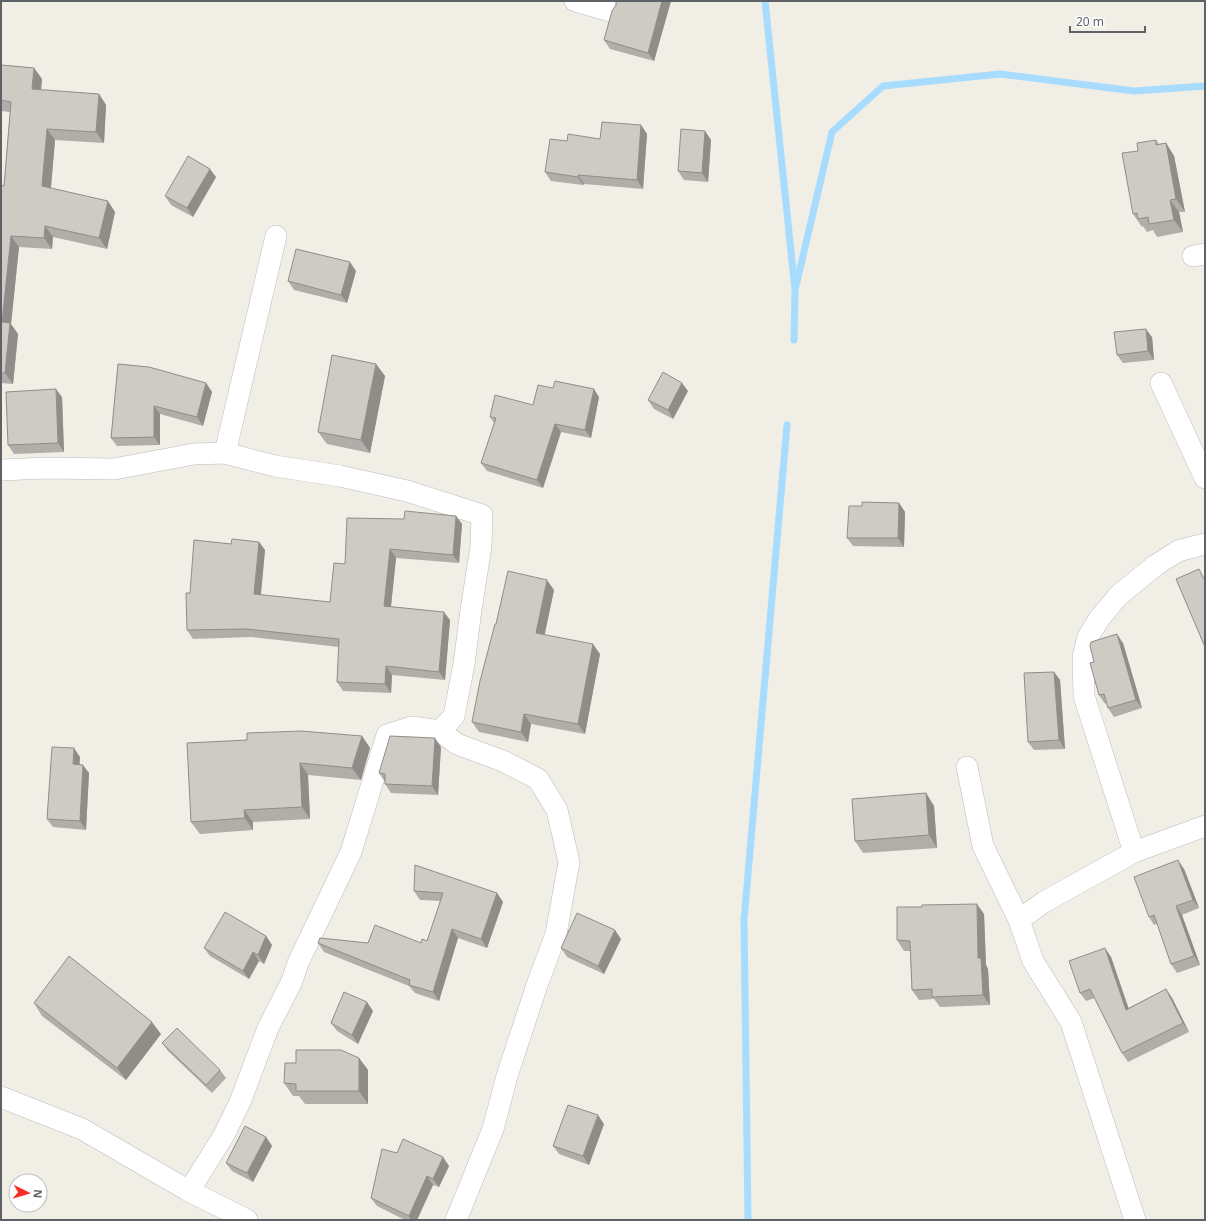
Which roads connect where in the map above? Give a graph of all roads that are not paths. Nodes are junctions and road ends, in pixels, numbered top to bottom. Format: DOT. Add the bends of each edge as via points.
graph roads {
  1 [pos="575,1"];
  2 [pos="610,11"];
  3 [pos="276,236"];
  4 [pos="1161,383"];
  5 [pos="225,453"];
  6 [pos="1,470"];
  7 [pos="1205,478"];
  8 [pos="1205,544"];
  9 [pos="440,731"];
  10 [pos="967,767"];
  11 [pos="1205,826"];
  12 [pos="1134,852"];
  13 [pos="1019,920"];
  14 [pos="1,1097"];
  15 [pos="189,1191"];
  16 [pos="223,1215"];
  17 [pos="247,1220"];
  18 [pos="456,1220"];
  19 [pos="1135,1220"];
  1 -- 2 [label="street"];
  3 -- 5 [label="street"];
  4 -- 7 [label="street"];
  5 -- 6 [label="street" via="194,454 114,469"];
  5 -- 9 [label="street" via="275,466 340,476 407,491 482,515 481,546 454,716"];
  8 -- 12 [label="street" via="1178,551 1119,595 1088,637 1083,657 1084,696"];
  9 -- 15 [label="street" via="412,727 387,735 351,852 268,1028 240,1102 224,1135"];
  9 -- 18 [label="street" via="457,744 503,761 538,780 557,810 569,862 556,934 507,1076 493,1129"];
  10 -- 13 [label="street" via="983,846"];
  11 -- 12 [label="street"];
  12 -- 13 [label="street" via="1044,902"];
  13 -- 19 [label="street" via="1033,961 1071,1022"];
  14 -- 15 [label="street" via="82,1129"];
  15 -- 16 [label="street"];
  16 -- 17 [label="street"];
}
